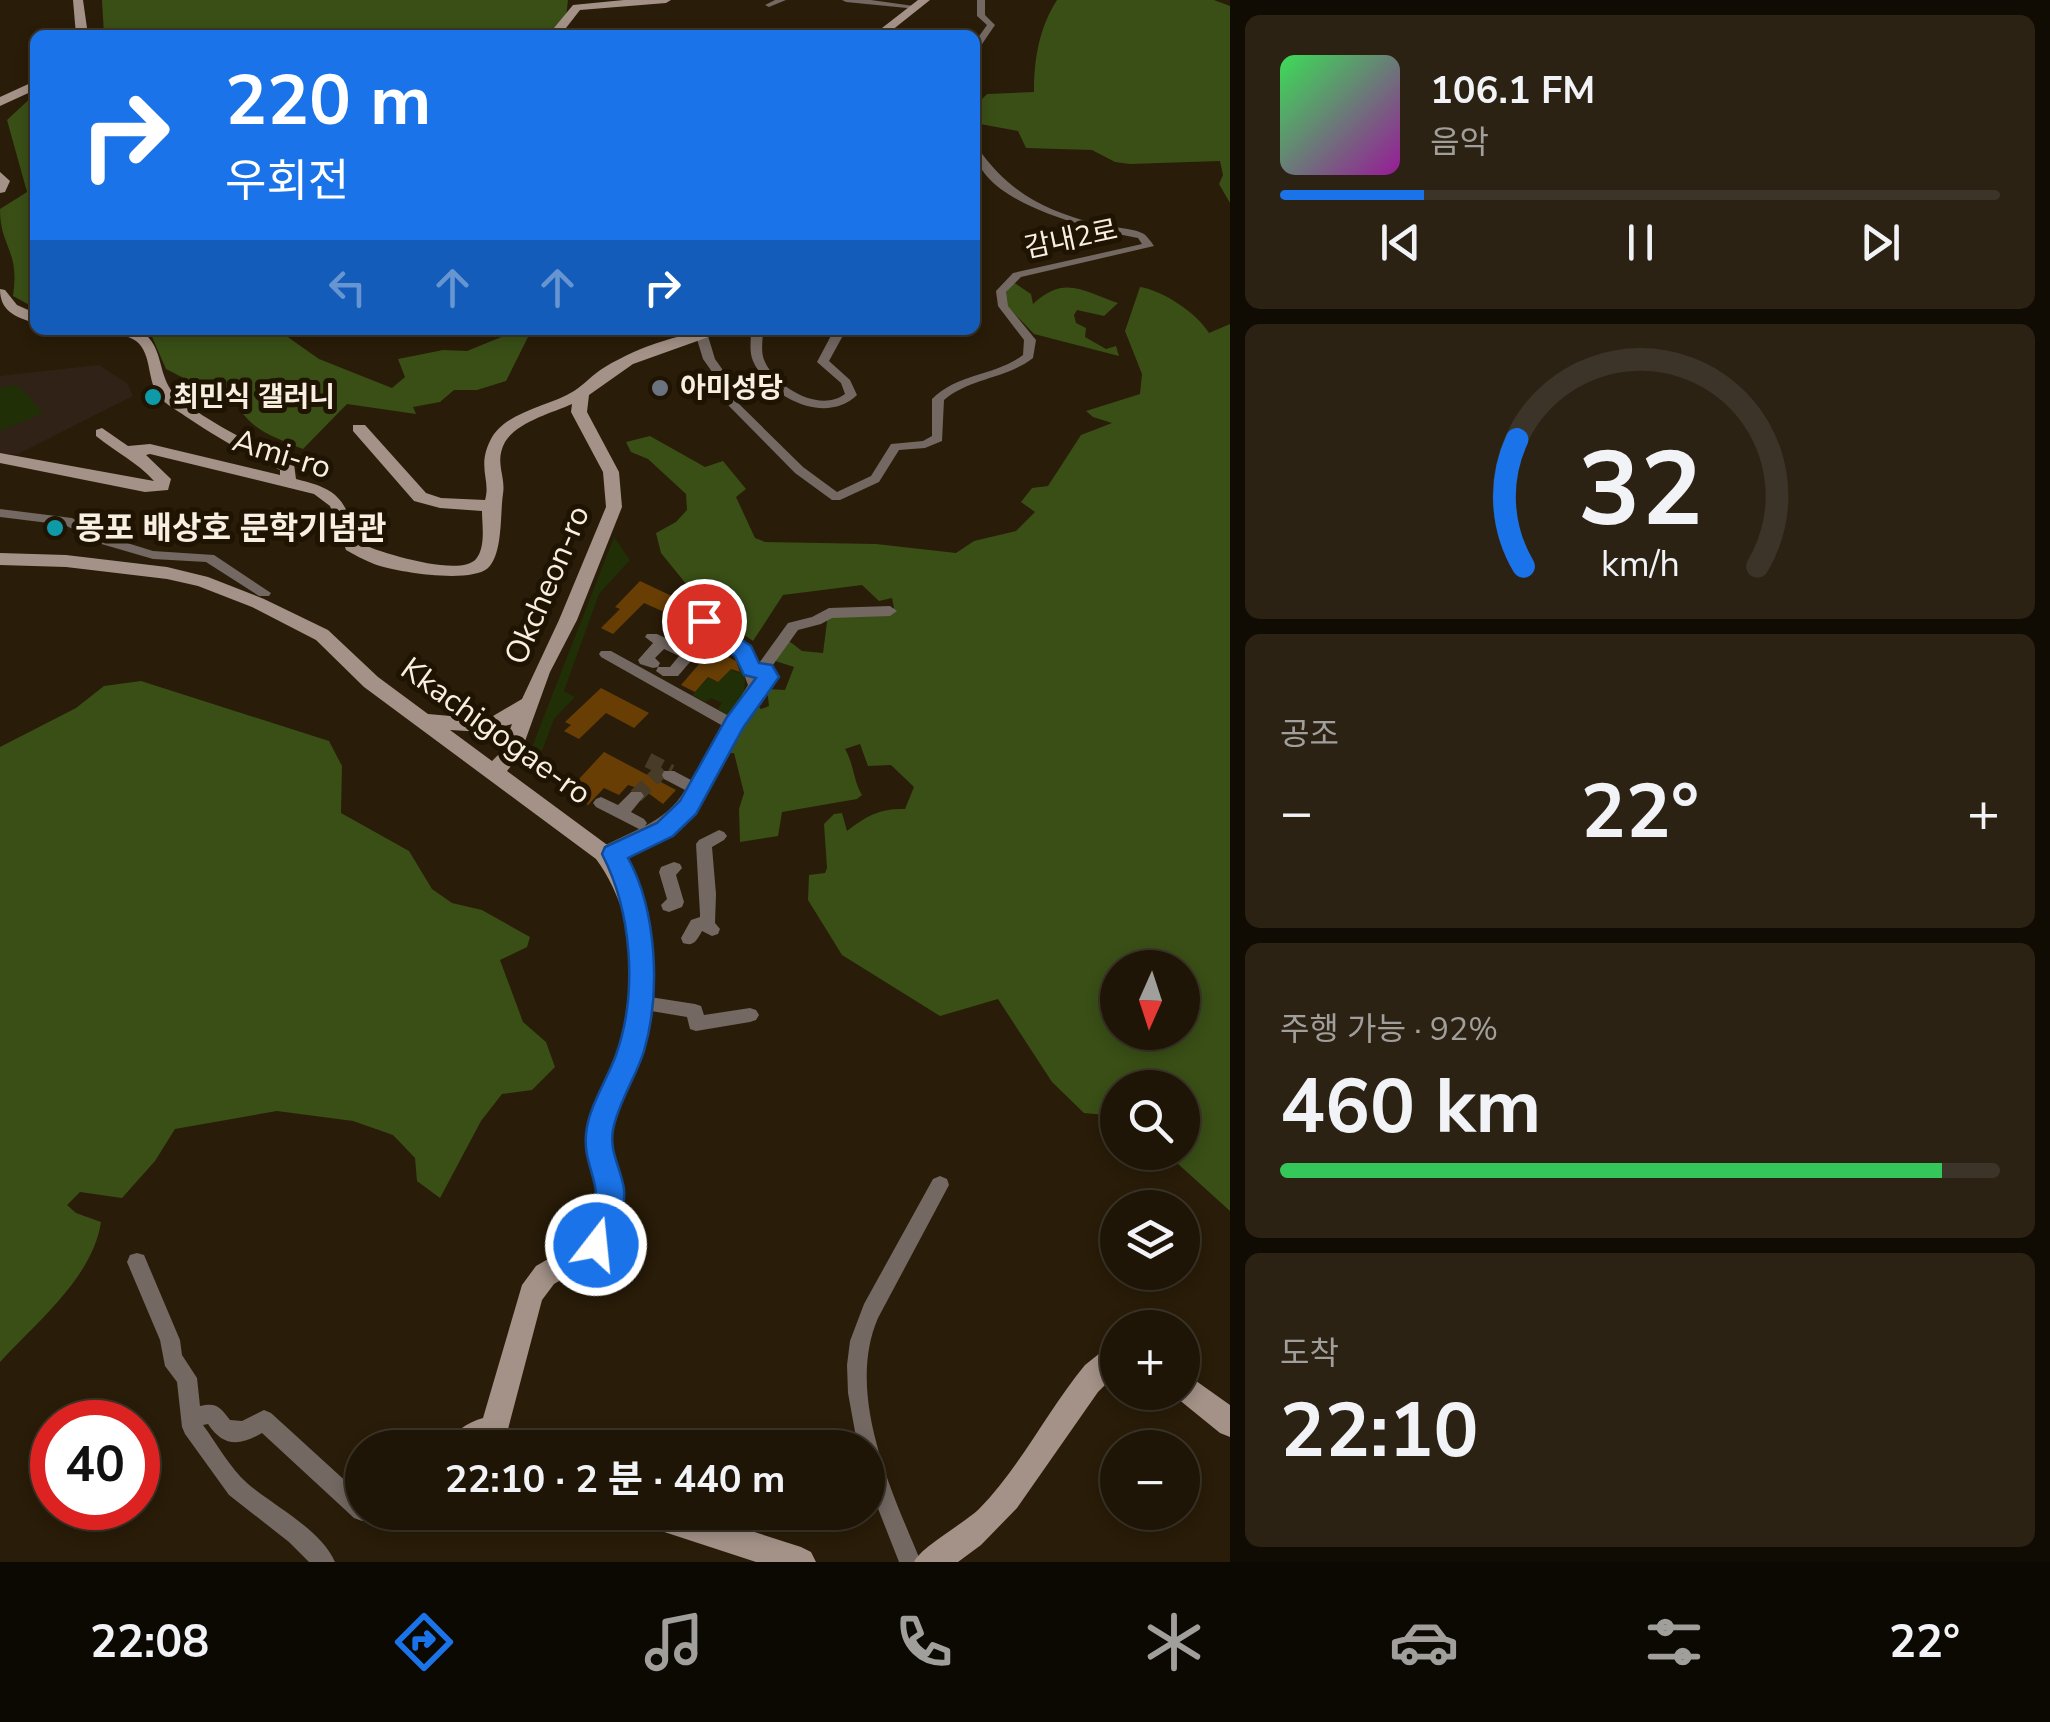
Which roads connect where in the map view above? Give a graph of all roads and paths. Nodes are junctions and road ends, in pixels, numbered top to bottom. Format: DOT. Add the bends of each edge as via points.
graph roads {
  1 [pos="78,0"];
  2 [pos="666,0"];
  3 [pos="782,0"];
  4 [pos="846,0"];
  5 [pos="981,0"];
  6 [pos="858,1"];
  7 [pos="921,4"];
  8 [pos="769,5"];
  9 [pos="81,30"];
  10 [pos="561,30"];
  11 [pos="887,30"];
  12 [pos="980,41"];
  13 [pos="30,87"];
  14 [pos="0,102"];
  15 [pos="980,158"];
  16 [pos="0,176"];
  17 [pos="0,190"];
  18 [pos="0,293"];
  19 [pos="30,317"];
  20 [pos="130,335"];
  21 [pos="703,335"];
  22 [pos="709,335"];
  23 [pos="757,335"];
  24 [pos="838,335"];
  25 [pos="580,394"];
  26 [pos="552,409"];
  27 [pos="580,415"];
  28 [pos="359,428"];
  29 [pos="102,433"];
  30 [pos="136,452"];
  31 [pos="0,458"];
  32 [pos="288,480"];
  33 [pos="491,506"];
  34 [pos="0,513"];
  35 [pos="0,556"];
  36 [pos="264,593"];
  37 [pos="688,601"];
  38 [pos="890,611"];
  39 [pos="712,627"];
  40 [pos="607,653"];
  41 [pos="688,655"];
  42 [pos="757,670"];
  43 [pos="662,678"];
  44 [pos="530,702"];
  45 [pos="434,719"];
  46 [pos="733,723"];
  47 [pos="501,765"];
  48 [pos="670,773"];
  49 [pos="696,787"];
  50 [pos="636,796"];
  51 [pos="601,803"];
  52 [pos="620,813"];
  53 [pos="640,823"];
  54 [pos="719,836"];
  55 [pos="608,853"];
  56 [pos="665,874"];
  57 [pos="668,905"];
  58 [pos="689,938"];
  59 [pos="641,1008"];
  60 [pos="750,1015"];
  61 [pos="137,1262"];
  62 [pos="1100,1372"];
  63 [pos="1219,1402"];
  64 [pos="192,1418"];
  65 [pos="1230,1423"];
  66 [pos="506,1430"];
  67 [pos="860,1430"];
  68 [pos="867,1430"];
  69 [pos="345,1494"];
  70 [pos="885,1509"];
  71 [pos="885,1526"];
  72 [pos="701,1530"];
  73 [pos="324,1562"];
  74 [pos="800,1562"];
  75 [pos="900,1562"];
  76 [pos="910,1562"];
  77 [pos="929,1562"];
  1 -- 9 [label="street"];
  2 -- 10 [label="street" via="578,7"];
  3 -- 8 [label="street"];
  4 -- 6 [label="street"];
  5 -- 12 [label="street" via="980,16 991,26"];
  6 -- 7 [label="street"];
  7 -- 11 [label="street"];
  13 -- 14 [label="street"];
  15 -- 22 [label="street, 감내2로" via="994,180 1075,224 1141,236 1148,246 1012,279 1001,291 1003,306 1030,340 1029,356 947,390 938,399 933,442 894,447 875,479 836,497 733,404 709,359"];
  16 -- 17 [label="street"];
  18 -- 19 [label="street"];
  20 -- 32 [label="street" via="149,344 166,395 242,448 288,468"];
  21 -- 25 [label="street" via="629,362"];
  23 -- 24 [label="street" via="763,367 825,409 851,396 824,362"];
  25 -- 26 [label="street, Ami-ro"];
  25 -- 27 [label="street, Okcheon-ro"];
  26 -- 27 [label="street"];
  26 -- 33 [label="street, Ami-ro" via="513,424 498,440"];
  27 -- 44 [label="street, Okcheon-ro" via="611,472 614,507"];
  28 -- 33 [label="street" via="420,497"];
  29 -- 30 [label="street"];
  30 -- 31 [label="street" via="163,478 162,486"];
  30 -- 32 [label="street, Ami-ro" via="160,450"];
  32 -- 33 [label="street, Ami-ro" via="337,502 344,532 362,552 441,570 482,564 490,548"];
  34 -- 36 [label="street" via="68,522 153,555 209,558"];
  35 -- 36 [label="street" via="66,554 172,566"];
  35 -- 47 [label="street, Kkachigogae-ro" via="167,573 239,594 322,635 371,682"];
  36 -- 45 [label="street" via="332,628"];
  37 -- 39 [label="street"];
  38 -- 42 [label="street" via="829,612 793,626"];
  39 -- 41 [label="street"];
  39 -- 42 [label="street"];
  40 -- 43 [label="street"];
  41 -- 43 [label="street"];
  41 -- 43 [label="street" via="657,640 646,660"];
  42 -- 46 [label="street" via="768,679"];
  43 -- 46 [label="street"];
  44 -- 45 [label="street" via="493,725"];
  44 -- 47 [label="street, Okcheon-ro"];
  45 -- 47 [label="street"];
  46 -- 49 [label="street"];
  47 -- 55 [label="street, Kkachigogae-ro"];
  47 -- 55 [label="street"];
  48 -- 49 [label="street"];
  49 -- 55 [label="street" via="688,808 665,829"];
  50 -- 52 [label="street"];
  51 -- 52 [label="street"];
  52 -- 53 [label="street"];
  54 -- 58 [label="street" via="704,844 709,927 697,925"];
  55 -- 59 [label="street" via="622,865 629,897 641,958"];
  56 -- 57 [label="street" via="676,902"];
  59 -- 60 [label="street" via="695,1011 696,1024"];
  59 -- 66 [label="street" via="599,1130 600,1164 610,1188 596,1245 545,1275 532,1294"];
  61 -- 64 [label="street" via="172,1359 187,1378"];
  62 -- 77 [label="street" via="982,1526"];
  63 -- 65 [label="street"];
  64 -- 69 [label="street" via="212,1413 224,1430 244,1432 264,1420"];
  64 -- 73 [label="street" via="236,1488"];
  67 -- 68 [label="street" via="852,1347 936,1183 866,1321 858,1359"];
  70 -- 76 [label="street"];
  71 -- 75 [label="street"];
  72 -- 74 [label="street"];
}
